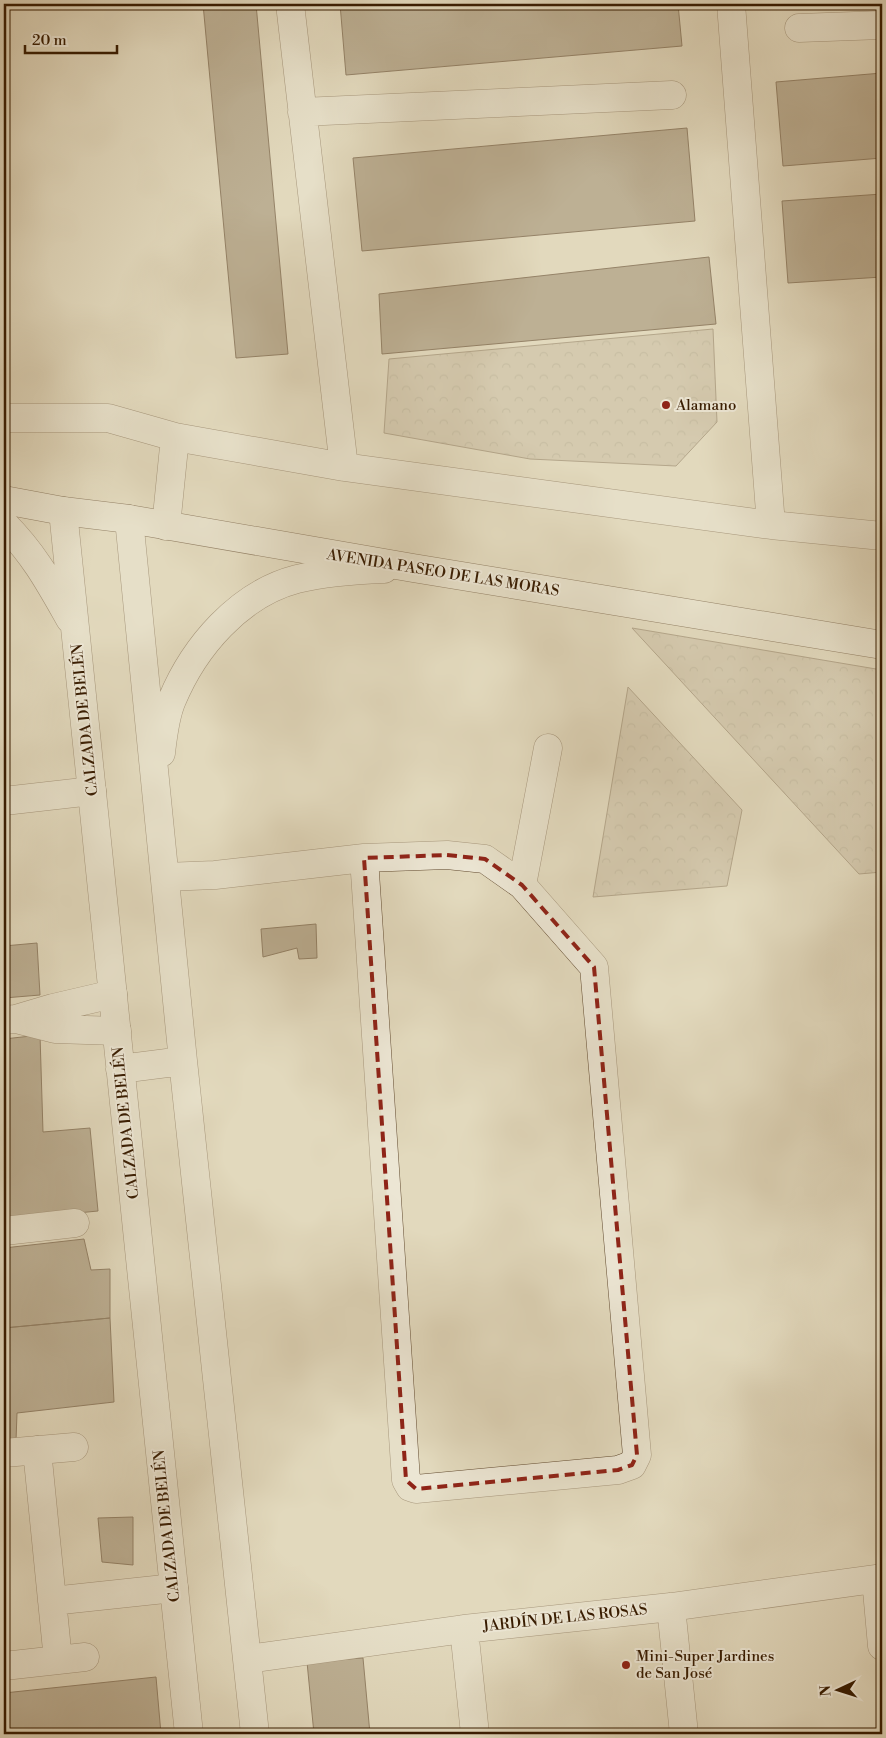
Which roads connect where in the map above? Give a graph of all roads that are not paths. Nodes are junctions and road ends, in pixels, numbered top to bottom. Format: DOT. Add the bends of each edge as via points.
graph roads {
  1 [pos="290,4"];
  2 [pos="731,4"];
  3 [pos="882,25"];
  4 [pos="798,28"];
  5 [pos="672,95"];
  6 [pos="302,112"];
  7 [pos="4,418"];
  8 [pos="175,437"];
  9 [pos="344,467"];
  10 [pos="4,500"];
  11 [pos="63,511"];
  12 [pos="129,519"];
  13 [pos="4,524"];
  14 [pos="771,525"];
  15 [pos="166,526"];
  16 [pos="882,536"];
  17 [pos="412,568"];
  18 [pos="76,630"];
  19 [pos="882,645"];
  20 [pos="548,748"];
  21 [pos="92,791"];
  22 [pos="156,791"];
  23 [pos="4,801"];
  24 [pos="364,858"];
  25 [pos="165,877"];
  26 [pos="522,885"];
  27 [pos="113,994"];
  28 [pos="10,1020"];
  29 [pos="117,1031"];
  30 [pos="183,1061"];
  31 [pos="120,1069"];
  32 [pos="75,1223"];
  33 [pos="4,1231"];
  34 [pos="74,1447"];
  35 [pos="37,1450"];
  36 [pos="4,1453"];
  37 [pos="879,1578"];
  38 [pos="174,1588"];
  39 [pos="52,1601"];
  40 [pos="671,1607"];
  41 [pos="464,1629"];
  42 [pos="882,1646"];
  43 [pos="86,1657"];
  44 [pos="248,1659"];
  45 [pos="58,1660"];
  46 [pos="4,1666"];
  47 [pos="188,1734"];
  48 [pos="255,1734"];
  49 [pos="475,1734"];
  50 [pos="684,1734"];
  1 -- 6 [label="street"];
  2 -- 14 [label="street"];
  3 -- 4 [label="street"];
  5 -- 6 [label="street"];
  6 -- 9 [label="street"];
  7 -- 8 [label="street" via="108,418"];
  8 -- 9 [label="street"];
  8 -- 15 [label="street"];
  9 -- 14 [label="street"];
  10 -- 11 [label="street, AVENIDA PASEO DE LAS MORAS"];
  11 -- 12 [label="street, AVENIDA PASEO DE LAS MORAS"];
  11 -- 18 [label="street, CALZADA DE BELÉN"];
  12 -- 15 [label="street, AVENIDA PASEO DE LAS MORAS"];
  12 -- 22 [label="street"];
  13 -- 18 [label="street" via="45,573"];
  14 -- 16 [label="street"];
  15 -- 17 [label="street, AVENIDA PASEO DE LAS MORAS"];
  17 -- 19 [label="street, AVENIDA PASEO DE LAS MORAS"];
  17 -- 22 [label="street" via="341,571 296,579 257,595 219,626 191,663 171,701"];
  18 -- 21 [label="street, CALZADA DE BELÉN"];
  20 -- 26 [label="street"];
  21 -- 23 [label="street"];
  21 -- 27 [label="street, CALZADA DE BELÉN"];
  22 -- 25 [label="street"];
  24 -- 25 [label="street" via="215,875"];
  24 -- 26 [label="street" via="447,855 485,859"];
  24 -- 26 [label="street" via="406,1480 410,1487 416,1489 618,1470 632,1465 637,1455 594,966"];
  25 -- 30 [label="street"];
  27 -- 28 [label="street"];
  27 -- 29 [label="street, CALZADA DE BELÉN"];
  28 -- 29 [label="street" via="56,1029"];
  29 -- 31 [label="street, CALZADA DE BELÉN"];
  30 -- 31 [label="street"];
  30 -- 44 [label="street"];
  31 -- 38 [label="street, CALZADA DE BELÉN"];
  32 -- 33 [label="street"];
  34 -- 35 [label="street"];
  35 -- 36 [label="street"];
  35 -- 39 [label="street"];
  37 -- 40 [label="street, JARDÍN DE LAS ROSAS"];
  37 -- 42 [label="street"];
  38 -- 39 [label="street"];
  38 -- 47 [label="street, CALZADA DE BELÉN"];
  39 -- 45 [label="street"];
  40 -- 41 [label="street, JARDÍN DE LAS ROSAS"];
  40 -- 50 [label="street"];
  41 -- 44 [label="street, JARDÍN DE LAS ROSAS"];
  41 -- 49 [label="street"];
  43 -- 45 [label="street"];
  44 -- 48 [label="street"];
  45 -- 46 [label="street"];
}
